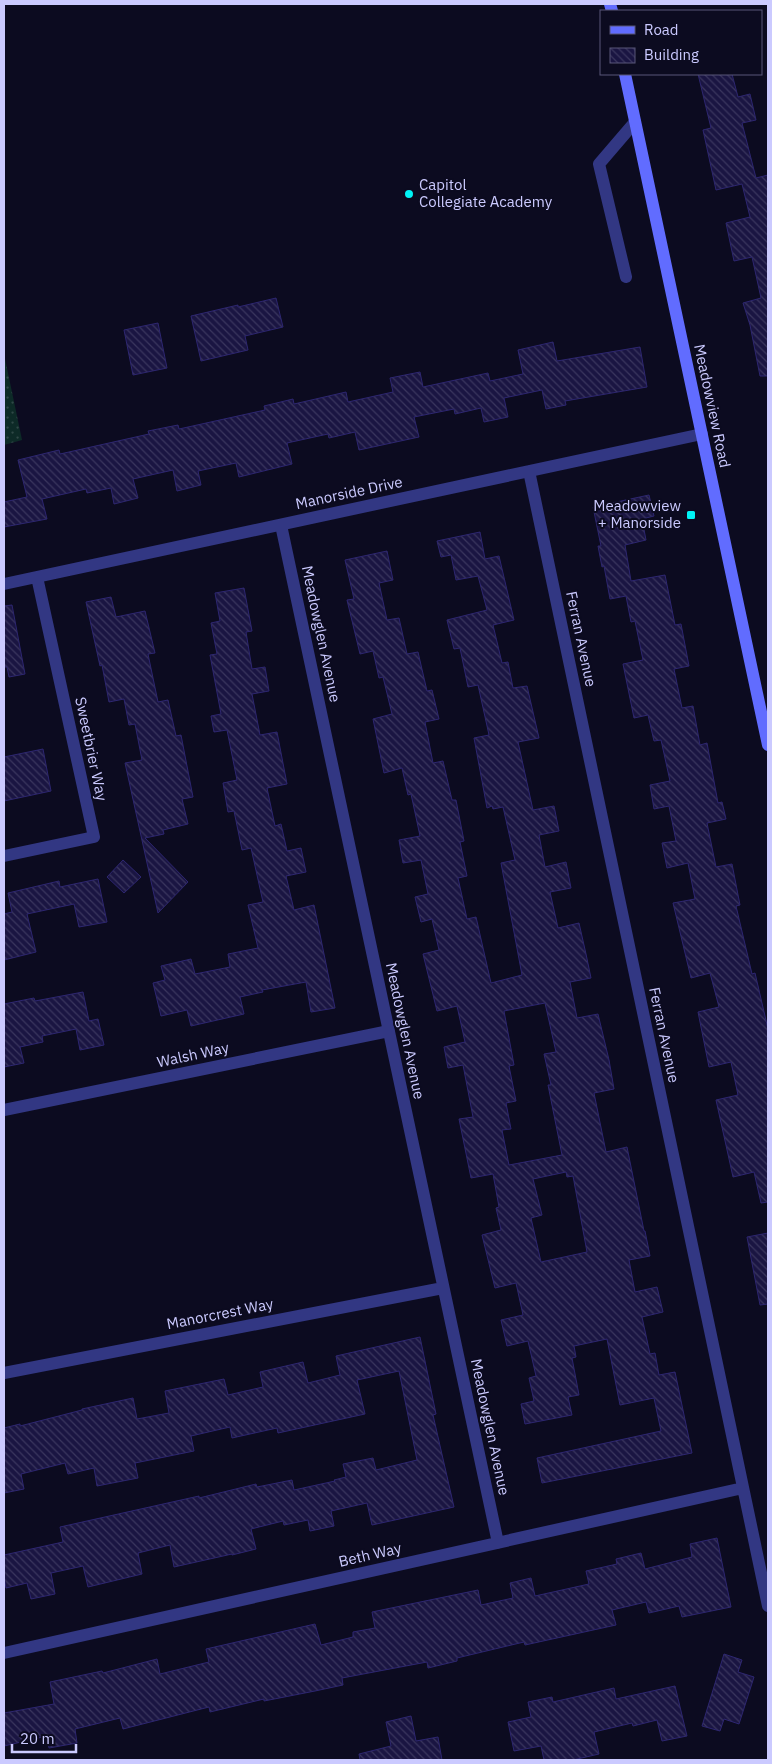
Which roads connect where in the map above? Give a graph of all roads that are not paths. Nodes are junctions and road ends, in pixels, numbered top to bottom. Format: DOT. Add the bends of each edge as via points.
graph roads {
  1 [pos="625,75"];
  2 [pos="635,122"];
  3 [pos="626,277"];
  4 [pos="702,434"];
  5 [pos="529,471"];
  6 [pos="281,525"];
  7 [pos="37,577"];
  8 [pos="4,584"];
  9 [pos="768,745"];
  10 [pos="4,856"];
  11 [pos="389,1031"];
  12 [pos="4,1110"];
  13 [pos="443,1288"];
  14 [pos="4,1373"];
  15 [pos="744,1488"];
  16 [pos="498,1543"];
  17 [pos="768,1606"];
  18 [pos="4,1653"];
  1 -- 2 [label="main road, Meadowview Road"];
  2 -- 3 [label="street" via="599,164"];
  2 -- 4 [label="main road, Meadowview Road"];
  4 -- 5 [label="street, Manorside Drive"];
  4 -- 9 [label="main road, Meadowview Road"];
  5 -- 6 [label="street, Manorside Drive"];
  5 -- 15 [label="street, Ferran Avenue"];
  6 -- 7 [label="street, Manorside Drive"];
  6 -- 11 [label="street, Meadowglen Avenue"];
  7 -- 8 [label="street, Manorside Drive"];
  7 -- 10 [label="street, Sweetbrier Way" via="94,837"];
  11 -- 12 [label="street, Walsh Way"];
  11 -- 13 [label="street, Meadowglen Avenue"];
  13 -- 14 [label="street, Manorcrest Way"];
  13 -- 16 [label="street, Meadowglen Avenue"];
  15 -- 16 [label="street, Beth Way"];
  15 -- 17 [label="street, Ferran Avenue"];
  16 -- 18 [label="street, Beth Way"];
}
